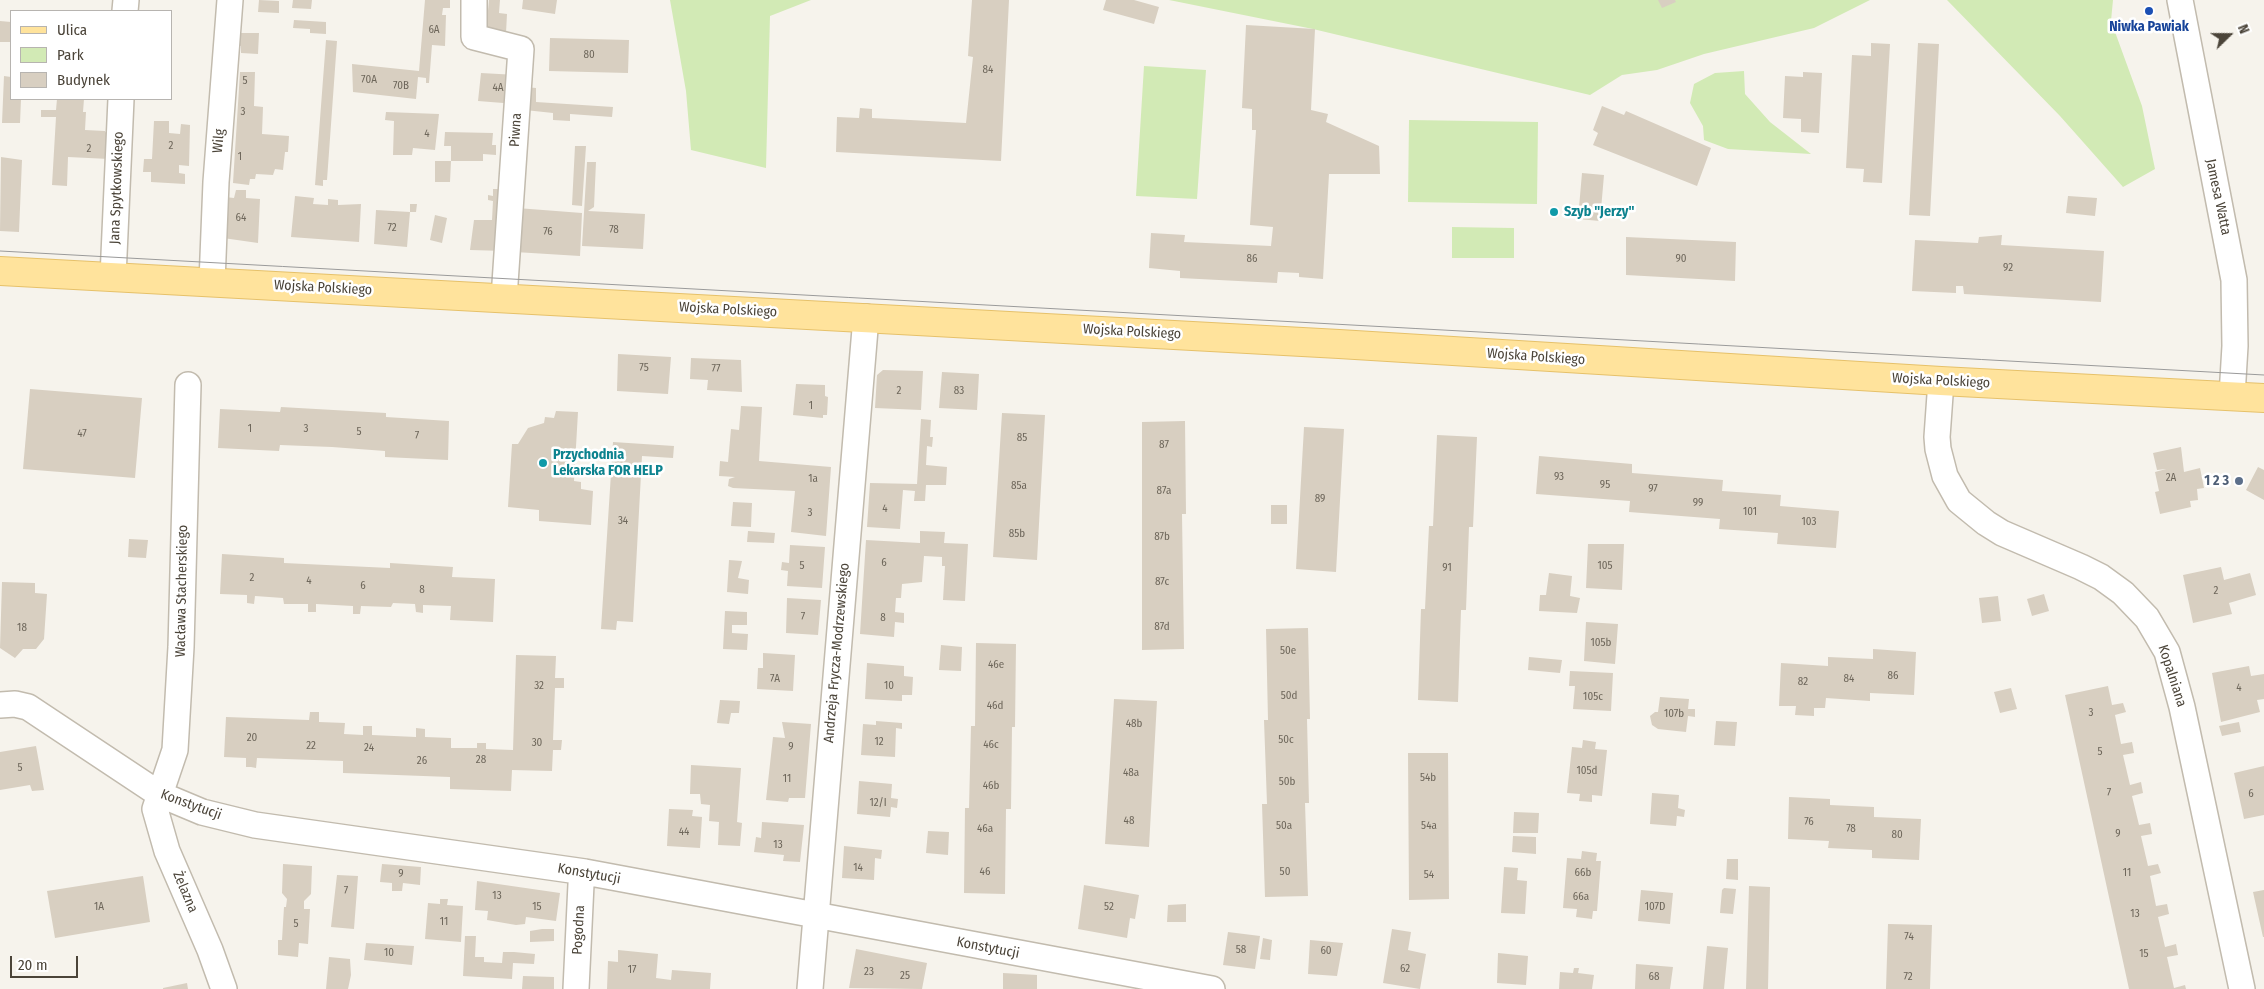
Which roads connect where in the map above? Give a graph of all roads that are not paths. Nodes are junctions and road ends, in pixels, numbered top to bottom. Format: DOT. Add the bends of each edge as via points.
graph roads {
  1 [pos="230,0"];
  2 [pos="474,0"];
  3 [pos="2180,0"];
  4 [pos="121,100"];
  5 [pos="0,271"];
  6 [pos="113,277"];
  7 [pos="212,282"];
  8 [pos="504,298"];
  9 [pos="866,317"];
  10 [pos="1941,381"];
  11 [pos="188,385"];
  12 [pos="2232,396"];
  13 [pos="2264,398"];
  14 [pos="1,700"];
  15 [pos="159,794"];
  16 [pos="585,872"];
  17 [pos="815,916"];
  18 [pos="224,989"];
  19 [pos="576,989"];
  20 [pos="810,989"];
  21 [pos="1212,989"];
  22 [pos="2242,989"];
  1 -- 7 [label="street, Wilg"];
  2 -- 8 [label="street, Piwna" via="474,37 522,49"];
  3 -- 12 [label="street, Jamesa Watta" via="2234,280"];
  4 -- 6 [label="street, Jana Spytkowskiego"];
  5 -- 6 [label="main road, Wojska Polskiego"];
  6 -- 7 [label="main road, Wojska Polskiego"];
  7 -- 8 [label="main road, Wojska Polskiego"];
  8 -- 9 [label="main road, Wojska Polskiego"];
  9 -- 10 [label="main road, Wojska Polskiego"];
  9 -- 17 [label="street, Andrzeja Frycza-Modrzewskiego"];
  10 -- 12 [label="main road, Wojska Polskiego"];
  10 -- 22 [label="street, Kopalniana" via="1938,449 1945,476 1959,501 2002,532 2101,577 2147,618 2167,652 2182,707"];
  11 -- 15 [label="street, Wacława Stacherskiego" via="175,750"];
  12 -- 13 [label="main road, Wojska Polskiego"];
  14 -- 15 [label="street, Konstytucji" via="28,707"];
  15 -- 16 [label="street, Konstytucji" via="202,812 255,825"];
  15 -- 18 [label="street, Żelazna" via="155,810 167,851"];
  16 -- 17 [label="street, Konstytucji"];
  16 -- 19 [label="street, Pogodna"];
  17 -- 20 [label="street, Andrzeja Frycza-Modrzewskiego"];
  17 -- 21 [label="street, Konstytucji"];
}
